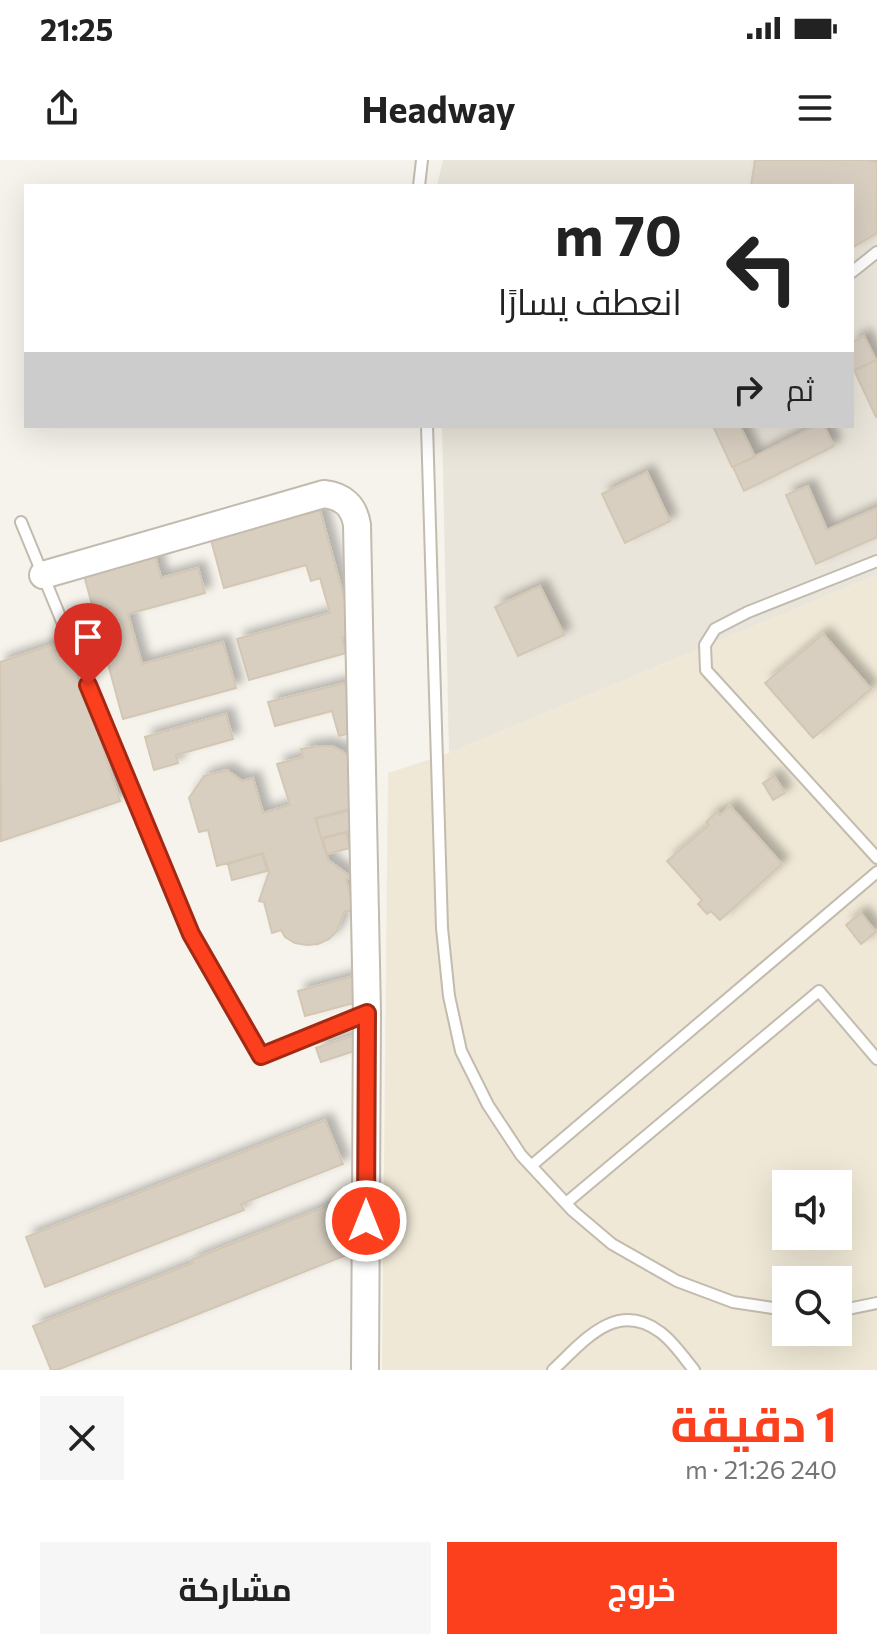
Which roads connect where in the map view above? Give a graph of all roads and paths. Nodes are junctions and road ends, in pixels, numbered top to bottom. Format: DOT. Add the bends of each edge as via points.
graph roads {
  1 [pos="422,160"];
  2 [pos="419,184"];
  3 [pos="877,252"];
  4 [pos="854,270"];
  5 [pos="427,428"];
  6 [pos="21,522"];
  7 [pos="877,561"];
  8 [pos="43,575"];
  9 [pos="877,858"];
  10 [pos="877,872"];
  11 [pos="367,1013"];
  12 [pos="877,1059"];
  13 [pos="531,1166"];
  14 [pos="566,1203"];
  15 [pos="877,1303"];
  16 [pos="772,1308"];
  17 [pos="852,1308"];
  18 [pos="365,1370"];
  19 [pos="553,1370"];
  20 [pos="694,1370"];
  1 -- 2 [label="lane"];
  3 -- 4 [label="lane"];
  5 -- 13 [label="lane" via="442,928 449,996 461,1051 488,1105"];
  6 -- 8 [label="lane"];
  7 -- 9 [label="lane" via="748,612 715,629 705,645 706,670"];
  8 -- 11 [label="lane" via="191,934 261,1056"];
  8 -- 11 [label="street" via="314,496 334,495 351,506 357,525"];
  10 -- 13 [label="lane"];
  11 -- 18 [label="street"];
  12 -- 14 [label="lane" via="819,991"];
  13 -- 14 [label="lane"];
  14 -- 16 [label="lane" via="612,1244 677,1281 733,1302"];
  15 -- 17 [label="lane"];
  19 -- 20 [label="lane" via="597,1328 620,1320 661,1332"];
}
